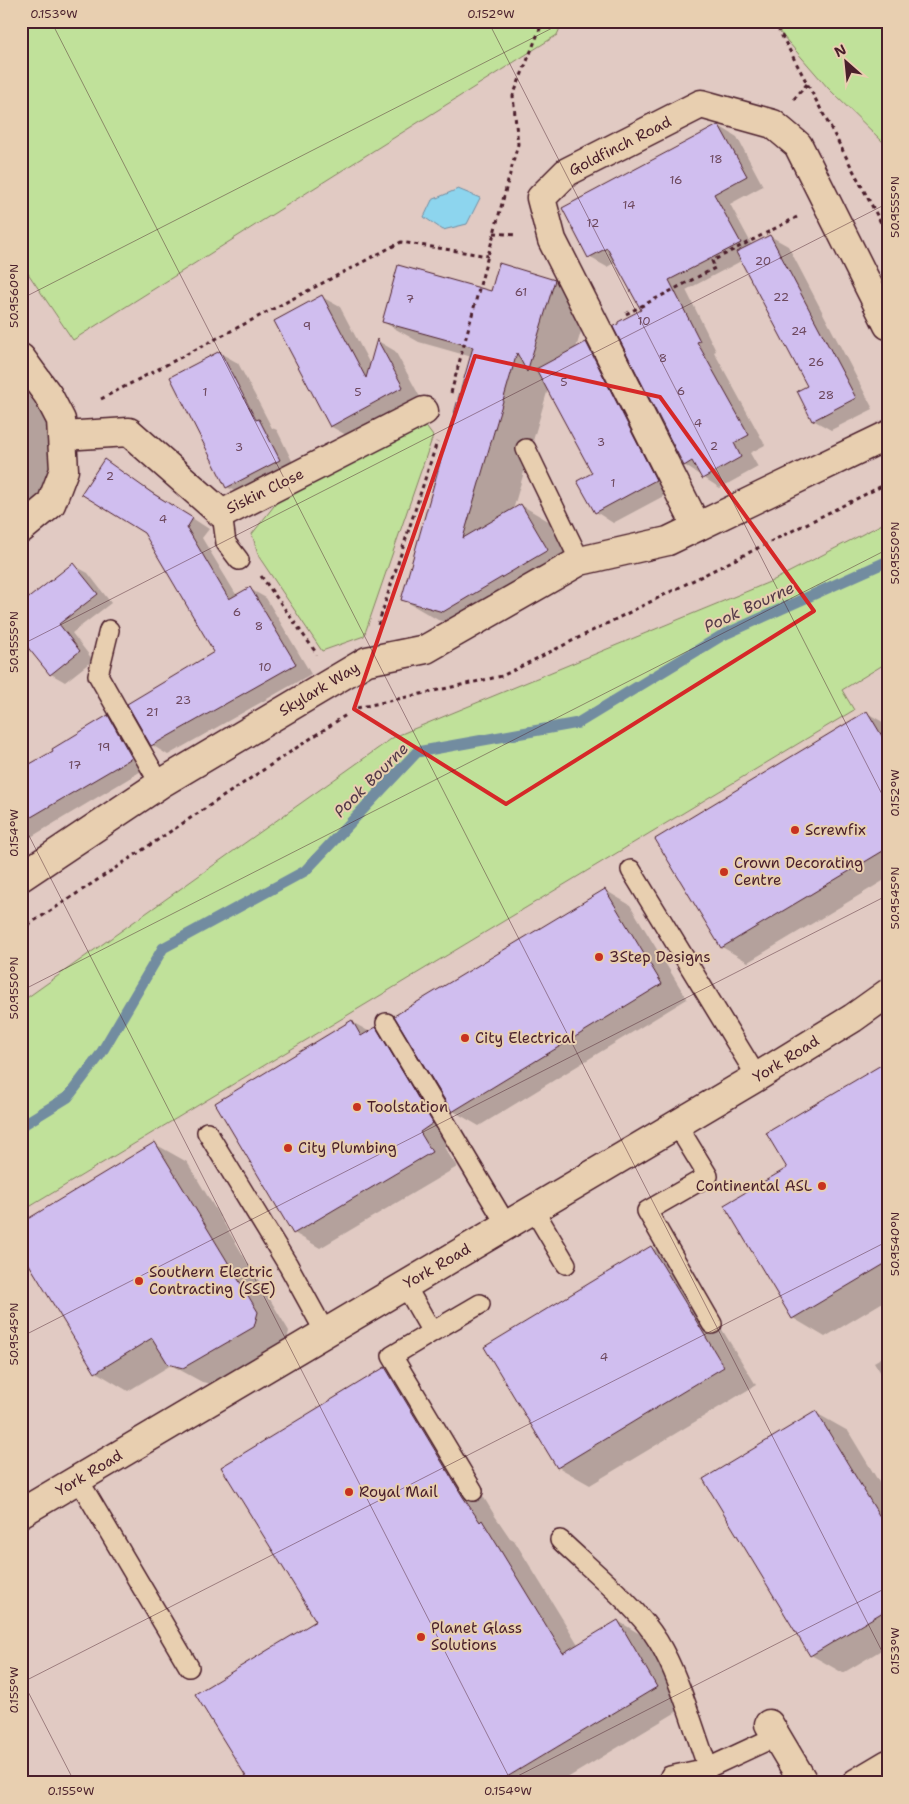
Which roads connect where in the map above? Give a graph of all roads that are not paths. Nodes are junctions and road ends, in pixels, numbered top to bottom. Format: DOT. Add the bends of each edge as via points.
graph roads {
  1 [pos="888,325"];
  2 [pos="21,358"];
  3 [pos="424,411"];
  4 [pos="62,428"];
  5 [pos="888,435"];
  6 [pos="526,449"];
  7 [pos="222,514"];
  8 [pos="697,527"];
  9 [pos="21,529"];
  10 [pos="238,560"];
  11 [pos="580,561"];
  12 [pos="109,630"];
  13 [pos="160,784"];
  14 [pos="631,870"];
  15 [pos="21,877"];
  16 [pos="888,993"];
  17 [pos="386,1023"];
  18 [pos="757,1077"];
  19 [pos="677,1125"];
  20 [pos="206,1132"];
  21 [pos="534,1210"];
  22 [pos="507,1226"];
  23 [pos="566,1264"];
  24 [pos="405,1285"];
  25 [pos="480,1304"];
  26 [pos="712,1324"];
  27 [pos="432,1332"];
  28 [pos="326,1334"];
  29 [pos="78,1479"];
  30 [pos="473,1491"];
  31 [pos="21,1514"];
  32 [pos="560,1540"];
  33 [pos="189,1667"];
  34 [pos="773,1730"];
  35 [pos="888,1764"];
  36 [pos="708,1768"];
  37 [pos="670,1783"];
  38 [pos="804,1783"];
  39 [pos="856,1783"];
  1 -- 8 [label="street, Goldfinch Road" via="798,146 773,124 701,104 567,172 541,198 552,240"];
  2 -- 4 [label="street" via="48,395"];
  3 -- 7 [label="street, Siskin Close"];
  4 -- 7 [label="street, Siskin Close" via="129,432"];
  4 -- 9 [label="street" via="64,470 51,504"];
  5 -- 8 [label="street"];
  6 -- 11 [label="lane"];
  7 -- 10 [label="lane" via="226,544"];
  8 -- 11 [label="street, Skylark Way" via="668,541"];
  11 -- 13 [label="street, Skylark Way" via="426,649 367,660"];
  12 -- 13 [label="lane" via="98,675"];
  13 -- 15 [label="street, Skylark Way"];
  14 -- 18 [label="lane"];
  16 -- 18 [label="street, York Road"];
  17 -- 22 [label="lane"];
  18 -- 19 [label="street, York Road"];
  19 -- 21 [label="street, York Road"];
  19 -- 26 [label="lane" via="708,1176 647,1211"];
  20 -- 28 [label="lane" via="288,1265"];
  21 -- 22 [label="street, York Road"];
  21 -- 23 [label="lane"];
  22 -- 24 [label="street, York Road"];
  24 -- 27 [label="lane"];
  24 -- 28 [label="street, York Road"];
  25 -- 27 [label="lane"];
  27 -- 30 [label="lane" via="392,1356"];
  28 -- 29 [label="street, York Road"];
  29 -- 31 [label="street, York Road"];
  29 -- 33 [label="lane"];
  32 -- 36 [label="lane" via="639,1614 658,1641 673,1670"];
  34 -- 36 [label="lane"];
  34 -- 38 [label="street"];
  35 -- 39 [label="street"];
  36 -- 37 [label="lane" via="670,1776"];
}
